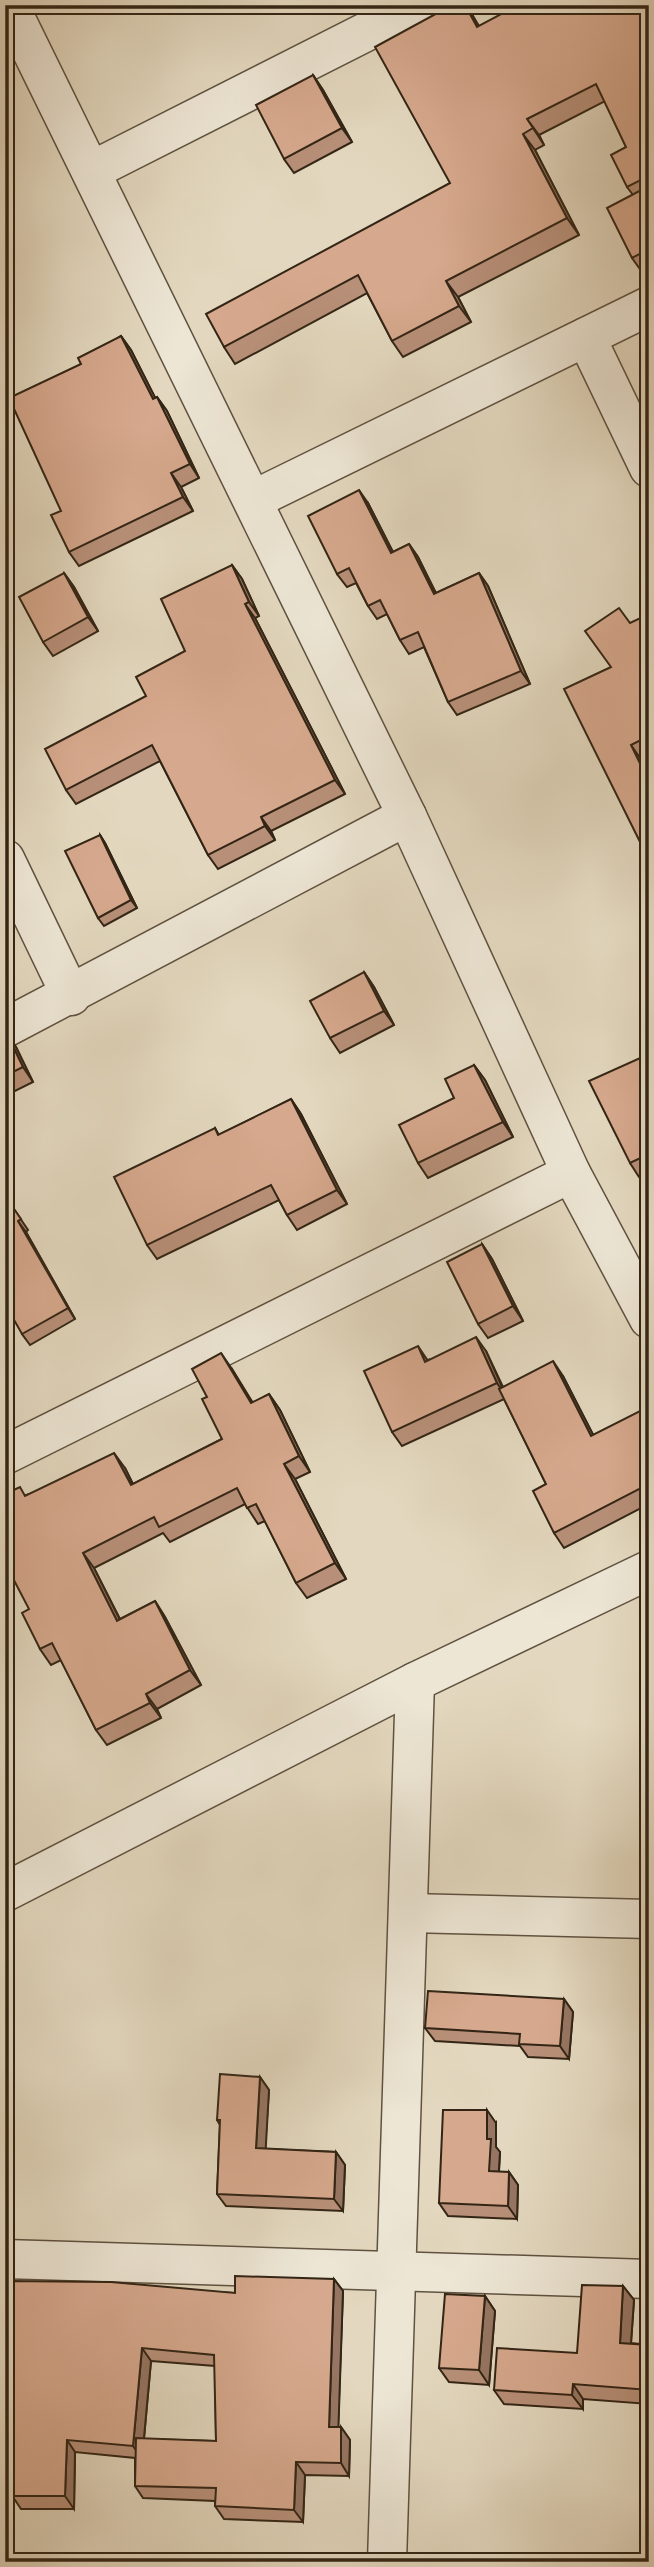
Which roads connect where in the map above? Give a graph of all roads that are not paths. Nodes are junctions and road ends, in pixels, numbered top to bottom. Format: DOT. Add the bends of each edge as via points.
graph roads {
  1 [pos="9,5"];
  2 [pos="419,5"];
  3 [pos="91,171"];
  4 [pos="649,306"];
  5 [pos="586,337"];
  6 [pos="649,468"];
  7 [pos="253,500"];
  8 [pos="407,816"];
  9 [pos="5,859"];
  10 [pos="71,996"];
  11 [pos="5,1028"];
  12 [pos="571,1172"];
  13 [pos="649,1319"];
  14 [pos="5,1455"];
  15 [pos="649,1570"];
  16 [pos="415,1682"];
  17 [pos="5,1892"];
  18 [pos="409,1913"];
  19 [pos="649,1919"];
  20 [pos="5,2259"];
  21 [pos="395,2271"];
  22 [pos="649,2279"];
  23 [pos="387,2562"];
  1 -- 3 [label="street"];
  2 -- 3 [label="street"];
  3 -- 7 [label="street"];
  4 -- 5 [label="street"];
  5 -- 6 [label="street"];
  5 -- 7 [label="street"];
  7 -- 8 [label="street"];
  8 -- 10 [label="street"];
  8 -- 12 [label="street"];
  9 -- 10 [label="street"];
  10 -- 11 [label="street"];
  12 -- 13 [label="street"];
  12 -- 14 [label="street"];
  15 -- 16 [label="street"];
  16 -- 17 [label="street"];
  16 -- 18 [label="street"];
  18 -- 19 [label="street"];
  18 -- 21 [label="street"];
  20 -- 21 [label="street"];
  21 -- 22 [label="street"];
  21 -- 23 [label="street"];
}
